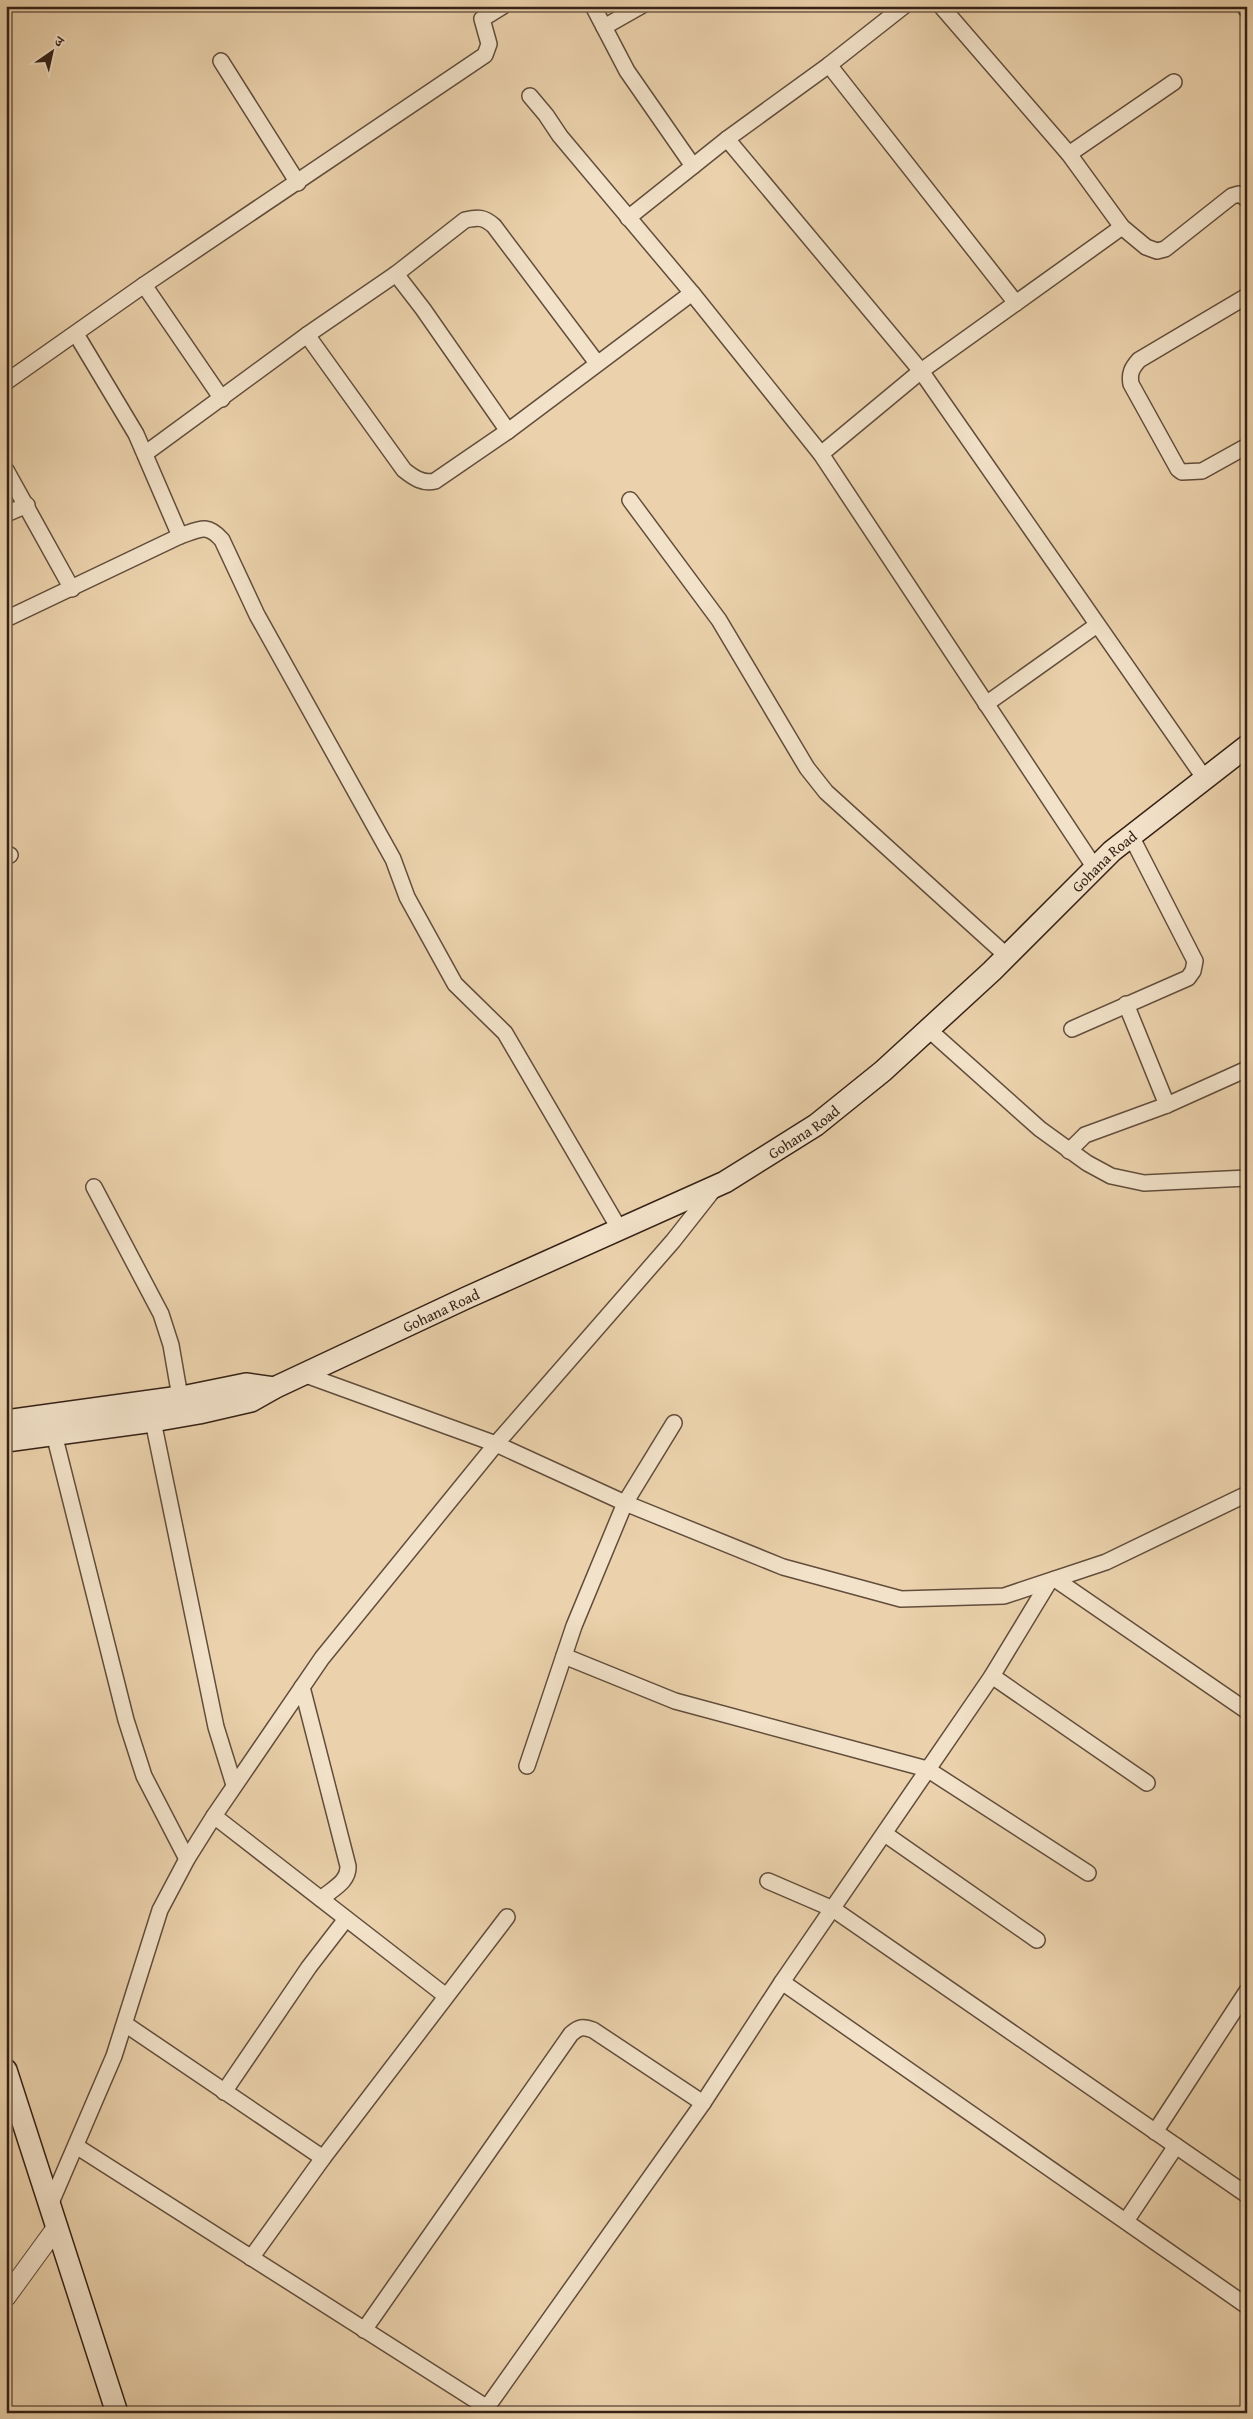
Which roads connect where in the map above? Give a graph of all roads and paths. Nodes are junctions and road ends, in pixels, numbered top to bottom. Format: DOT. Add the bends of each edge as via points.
graph roads {
  1 [pos="503,6"];
  2 [pos="593,6"];
  3 [pos="641,6"];
  4 [pos="904,6"];
  5 [pos="941,6"];
  6 [pos="1244,6"];
  7 [pos="1247,10"];
  8 [pos="479,12"];
  9 [pos="604,27"];
  10 [pos="221,61"];
  11 [pos="829,66"];
  12 [pos="1174,82"];
  13 [pos="530,96"];
  14 [pos="727,139"];
  15 [pos="1069,154"];
  16 [pos="693,166"];
  17 [pos="298,182"];
  18 [pos="1247,199"];
  19 [pos="628,218"];
  20 [pos="1122,227"];
  21 [pos="396,274"];
  22 [pos="144,285"];
  23 [pos="692,293"];
  24 [pos="1247,296"];
  25 [pos="1016,304"];
  26 [pos="76,334"];
  27 [pos="308,335"];
  28 [pos="597,363"];
  29 [pos="922,371"];
  30 [pos="6,382"];
  31 [pos="222,399"];
  32 [pos="508,431"];
  33 [pos="1247,446"];
  34 [pos="146,454"];
  35 [pos="821,454"];
  36 [pos="6,470"];
  37 [pos="630,500"];
  38 [pos="27,505"];
  39 [pos="6,514"];
  40 [pos="180,536"];
  41 [pos="72,589"];
  42 [pos="6,619"];
  43 [pos="1097,624"];
  44 [pos="986,704"];
  45 [pos="1247,746"];
  46 [pos="1205,779"];
  47 [pos="1131,836"];
  48 [pos="1095,868"];
  49 [pos="1007,956"];
  50 [pos="1126,1004"];
  51 [pos="1072,1029"];
  52 [pos="928,1030"];
  53 [pos="1247,1069"];
  54 [pos="1167,1105"];
  55 [pos="1069,1151"];
  56 [pos="1247,1178"];
  57 [pos="717,1186"];
  58 [pos="94,1187"];
  59 [pos="620,1230"];
  60 [pos="303,1374"];
  61 [pos="274,1388"];
  62 [pos="180,1397"];
  63 [pos="6,1420"];
  64 [pos="154,1421"];
  65 [pos="674,1423"];
  66 [pos="54,1434"];
  67 [pos="6,1441"];
  68 [pos="496,1444"];
  69 [pos="1247,1494"];
  70 [pos="625,1503"];
  71 [pos="1052,1581"];
  72 [pos="564,1656"];
  73 [pos="992,1676"];
  74 [pos="302,1687"];
  75 [pos="1247,1711"];
  76 [pos="527,1766"];
  77 [pos="927,1769"];
  78 [pos="1147,1783"];
  79 [pos="234,1785"];
  80 [pos="214,1816"];
  81 [pos="885,1834"];
  82 [pos="187,1859"];
  83 [pos="1088,1873"];
  84 [pos="768,1881"];
  85 [pos="321,1899"];
  86 [pos="833,1909"];
  87 [pos="507,1917"];
  88 [pos="346,1920"];
  89 [pos="1037,1940"];
  90 [pos="782,1982"];
  91 [pos="1247,1991"];
  92 [pos="446,1996"];
  93 [pos="125,2024"];
  94 [pos="6,2070"];
  95 [pos="224,2092"];
  96 [pos="703,2103"];
  97 [pos="1155,2132"];
  98 [pos="76,2146"];
  99 [pos="1176,2146"];
  100 [pos="323,2158"];
  101 [pos="1247,2196"];
  102 [pos="50,2204"];
  103 [pos="1126,2222"];
  104 [pos="57,2226"];
  105 [pos="251,2258"];
  106 [pos="6,2297"];
  107 [pos="1247,2306"];
  108 [pos="364,2330"];
  109 [pos="484,2410"];
  110 [pos="117,2413"];
  1 -- 8 [label="street"];
  2 -- 9 [label="street"];
  3 -- 9 [label="street"];
  4 -- 11 [label="street"];
  5 -- 15 [label="street"];
  6 -- 7 [label="street"];
  8 -- 17 [label="street" via="489,44 484,54"];
  9 -- 16 [label="street" via="627,71"];
  10 -- 17 [label="street"];
  11 -- 14 [label="street"];
  11 -- 25 [label="street"];
  12 -- 15 [label="street"];
  13 -- 19 [label="street"];
  14 -- 16 [label="street"];
  14 -- 29 [label="street"];
  15 -- 20 [label="street"];
  16 -- 19 [label="street"];
  17 -- 22 [label="street"];
  18 -- 20 [label="street" via="1240,194 1232,196 1165,249 1158,251 1146,247"];
  19 -- 23 [label="street"];
  20 -- 25 [label="street"];
  21 -- 27 [label="street"];
  21 -- 28 [label="street" via="465,220 484,218 494,226"];
  21 -- 32 [label="street"];
  22 -- 26 [label="street"];
  22 -- 31 [label="street"];
  23 -- 28 [label="street"];
  23 -- 35 [label="street"];
  24 -- 33 [label="street" via="1139,360 1132,367 1130,376 1131,384 1182,472 1202,471"];
  25 -- 29 [label="street"];
  26 -- 30 [label="street"];
  26 -- 34 [label="street"];
  27 -- 31 [label="street"];
  27 -- 32 [label="street" via="404,470 413,477 428,483 436,481"];
  28 -- 32 [label="street"];
  29 -- 35 [label="street"];
  29 -- 43 [label="street"];
  31 -- 34 [label="street"];
  34 -- 40 [label="street"];
  35 -- 44 [label="street"];
  36 -- 38 [label="street"];
  37 -- 49 [label="street" via="719,620 807,768 826,792"];
  38 -- 39 [label="street"];
  38 -- 41 [label="street"];
  40 -- 41 [label="street"];
  40 -- 59 [label="street" via="203,528 216,533 222,540 257,615 393,860 407,897 455,984 505,1034"];
  41 -- 42 [label="street"];
  43 -- 44 [label="street"];
  43 -- 46 [label="street"];
  44 -- 48 [label="street"];
  45 -- 46 [label="main road, Gohana Road"];
  46 -- 47 [label="main road, Gohana Road"];
  47 -- 48 [label="main road, Gohana Road"];
  47 -- 50 [label="street" via="1195,961 1188,978"];
  48 -- 49 [label="main road, Gohana Road"];
  49 -- 52 [label="main road, Gohana Road"];
  50 -- 51 [label="street"];
  50 -- 54 [label="street"];
  52 -- 55 [label="street"];
  52 -- 57 [label="main road, Gohana Road" via="883,1072 816,1125"];
  53 -- 54 [label="street"];
  54 -- 55 [label="street" via="1085,1135"];
  55 -- 56 [label="street" via="1111,1176 1130,1181"];
  57 -- 59 [label="main road, Gohana Road"];
  57 -- 68 [label="street"];
  58 -- 62 [label="street" via="162,1314"];
  59 -- 60 [label="main road, Gohana Road"];
  60 -- 61 [label="main road, Gohana Road"];
  60 -- 68 [label="street"];
  61 -- 62 [label="main road" via="246,1384"];
  61 -- 64 [label="main road, Gohana Road" via="251,1401"];
  62 -- 63 [label="main road"];
  64 -- 66 [label="main road, Gohana Road"];
  64 -- 79 [label="street" via="216,1727"];
  65 -- 70 [label="street"];
  66 -- 67 [label="main road, Gohana Road"];
  66 -- 82 [label="street" via="126,1720 141,1767"];
  68 -- 70 [label="street"];
  68 -- 74 [label="street"];
  69 -- 71 [label="street" via="1106,1562"];
  70 -- 71 [label="street" via="783,1567 901,1599 1004,1596"];
  70 -- 72 [label="street"];
  71 -- 73 [label="street"];
  71 -- 75 [label="street"];
  72 -- 76 [label="street"];
  72 -- 77 [label="street" via="674,1701"];
  73 -- 77 [label="street"];
  73 -- 78 [label="street"];
  74 -- 79 [label="street"];
  74 -- 85 [label="street" via="348,1866 344,1880"];
  77 -- 81 [label="street"];
  77 -- 83 [label="street"];
  79 -- 80 [label="street"];
  80 -- 82 [label="street"];
  80 -- 85 [label="street"];
  81 -- 86 [label="street"];
  81 -- 89 [label="street"];
  82 -- 93 [label="street" via="160,1910"];
  84 -- 86 [label="street"];
  85 -- 88 [label="street"];
  86 -- 90 [label="street"];
  86 -- 97 [label="street"];
  87 -- 92 [label="street"];
  88 -- 92 [label="street"];
  88 -- 95 [label="street" via="309,1967"];
  90 -- 96 [label="street"];
  90 -- 103 [label="street"];
  91 -- 97 [label="street"];
  92 -- 100 [label="street"];
  93 -- 95 [label="street"];
  93 -- 98 [label="street"];
  94 -- 102 [label="main road"];
  95 -- 100 [label="street"];
  96 -- 108 [label="street" via="593,2030 584,2026 578,2028"];
  96 -- 109 [label="street"];
  97 -- 99 [label="street"];
  98 -- 102 [label="street"];
  98 -- 105 [label="street"];
  99 -- 101 [label="street"];
  99 -- 103 [label="street"];
  100 -- 105 [label="street"];
  102 -- 104 [label="main road"];
  103 -- 107 [label="street"];
  104 -- 106 [label="street"];
  104 -- 110 [label="main road"];
  105 -- 108 [label="street"];
  108 -- 109 [label="street"];
}
